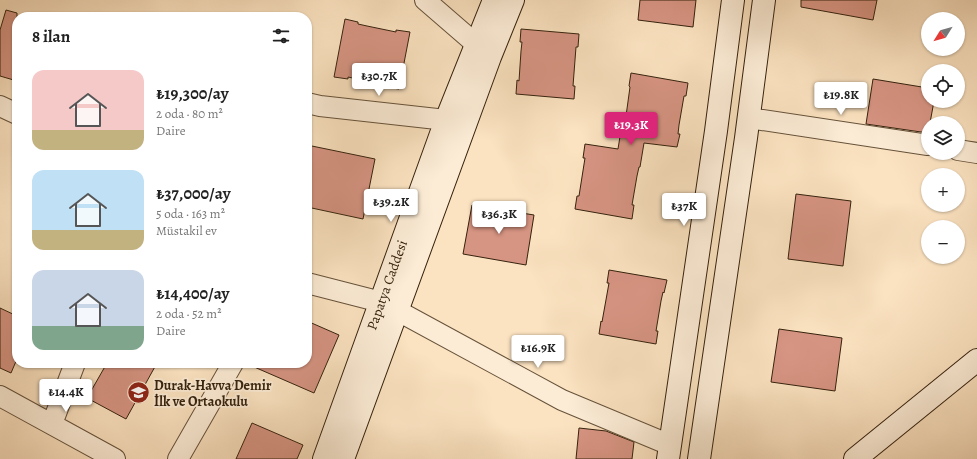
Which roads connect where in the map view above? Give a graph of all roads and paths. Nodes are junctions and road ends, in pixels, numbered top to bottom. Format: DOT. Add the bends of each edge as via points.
graph roads {
  1 [pos="424,0"];
  2 [pos="494,0"];
  3 [pos="513,0"];
  4 [pos="733,0"];
  5 [pos="764,0"];
  6 [pos="477,45"];
  7 [pos="312,104"];
  8 [pos="0,106"];
  9 [pos="12,112"];
  10 [pos="749,118"];
  11 [pos="456,122"];
  12 [pos="921,144"];
  13 [pos="965,151"];
  14 [pos="977,153"];
  15 [pos="312,284"];
  16 [pos="389,307"];
  17 [pos="977,360"];
  18 [pos="73,368"];
  19 [pos="230,368"];
  20 [pos="0,396"];
  21 [pos="52,424"];
  22 [pos="669,452"];
  23 [pos="115,459"];
  24 [pos="178,459"];
  25 [pos="324,459"];
  26 [pos="344,459"];
  27 [pos="699,459"];
  28 [pos="855,459"];
  1 -- 6 [label="street"];
  2 -- 6 [label="street, Papatya Caddesi"];
  3 -- 11 [label="street, Papatya Caddesi" via="490,57"];
  4 -- 22 [label="street"];
  5 -- 10 [label="street"];
  6 -- 11 [label="street, Papatya Caddesi"];
  7 -- 11 [label="street"];
  8 -- 9 [label="street"];
  10 -- 12 [label="street"];
  10 -- 27 [label="street"];
  11 -- 16 [label="street, Papatya Caddesi"];
  13 -- 14 [label="street"];
  15 -- 16 [label="street"];
  16 -- 22 [label="street" via="562,400"];
  16 -- 25 [label="street, Papatya Caddesi"];
  16 -- 26 [label="street, Papatya Caddesi"];
  17 -- 28 [label="street"];
  18 -- 21 [label="street"];
  19 -- 24 [label="street"];
  20 -- 21 [label="street"];
  21 -- 23 [label="street"];
}
